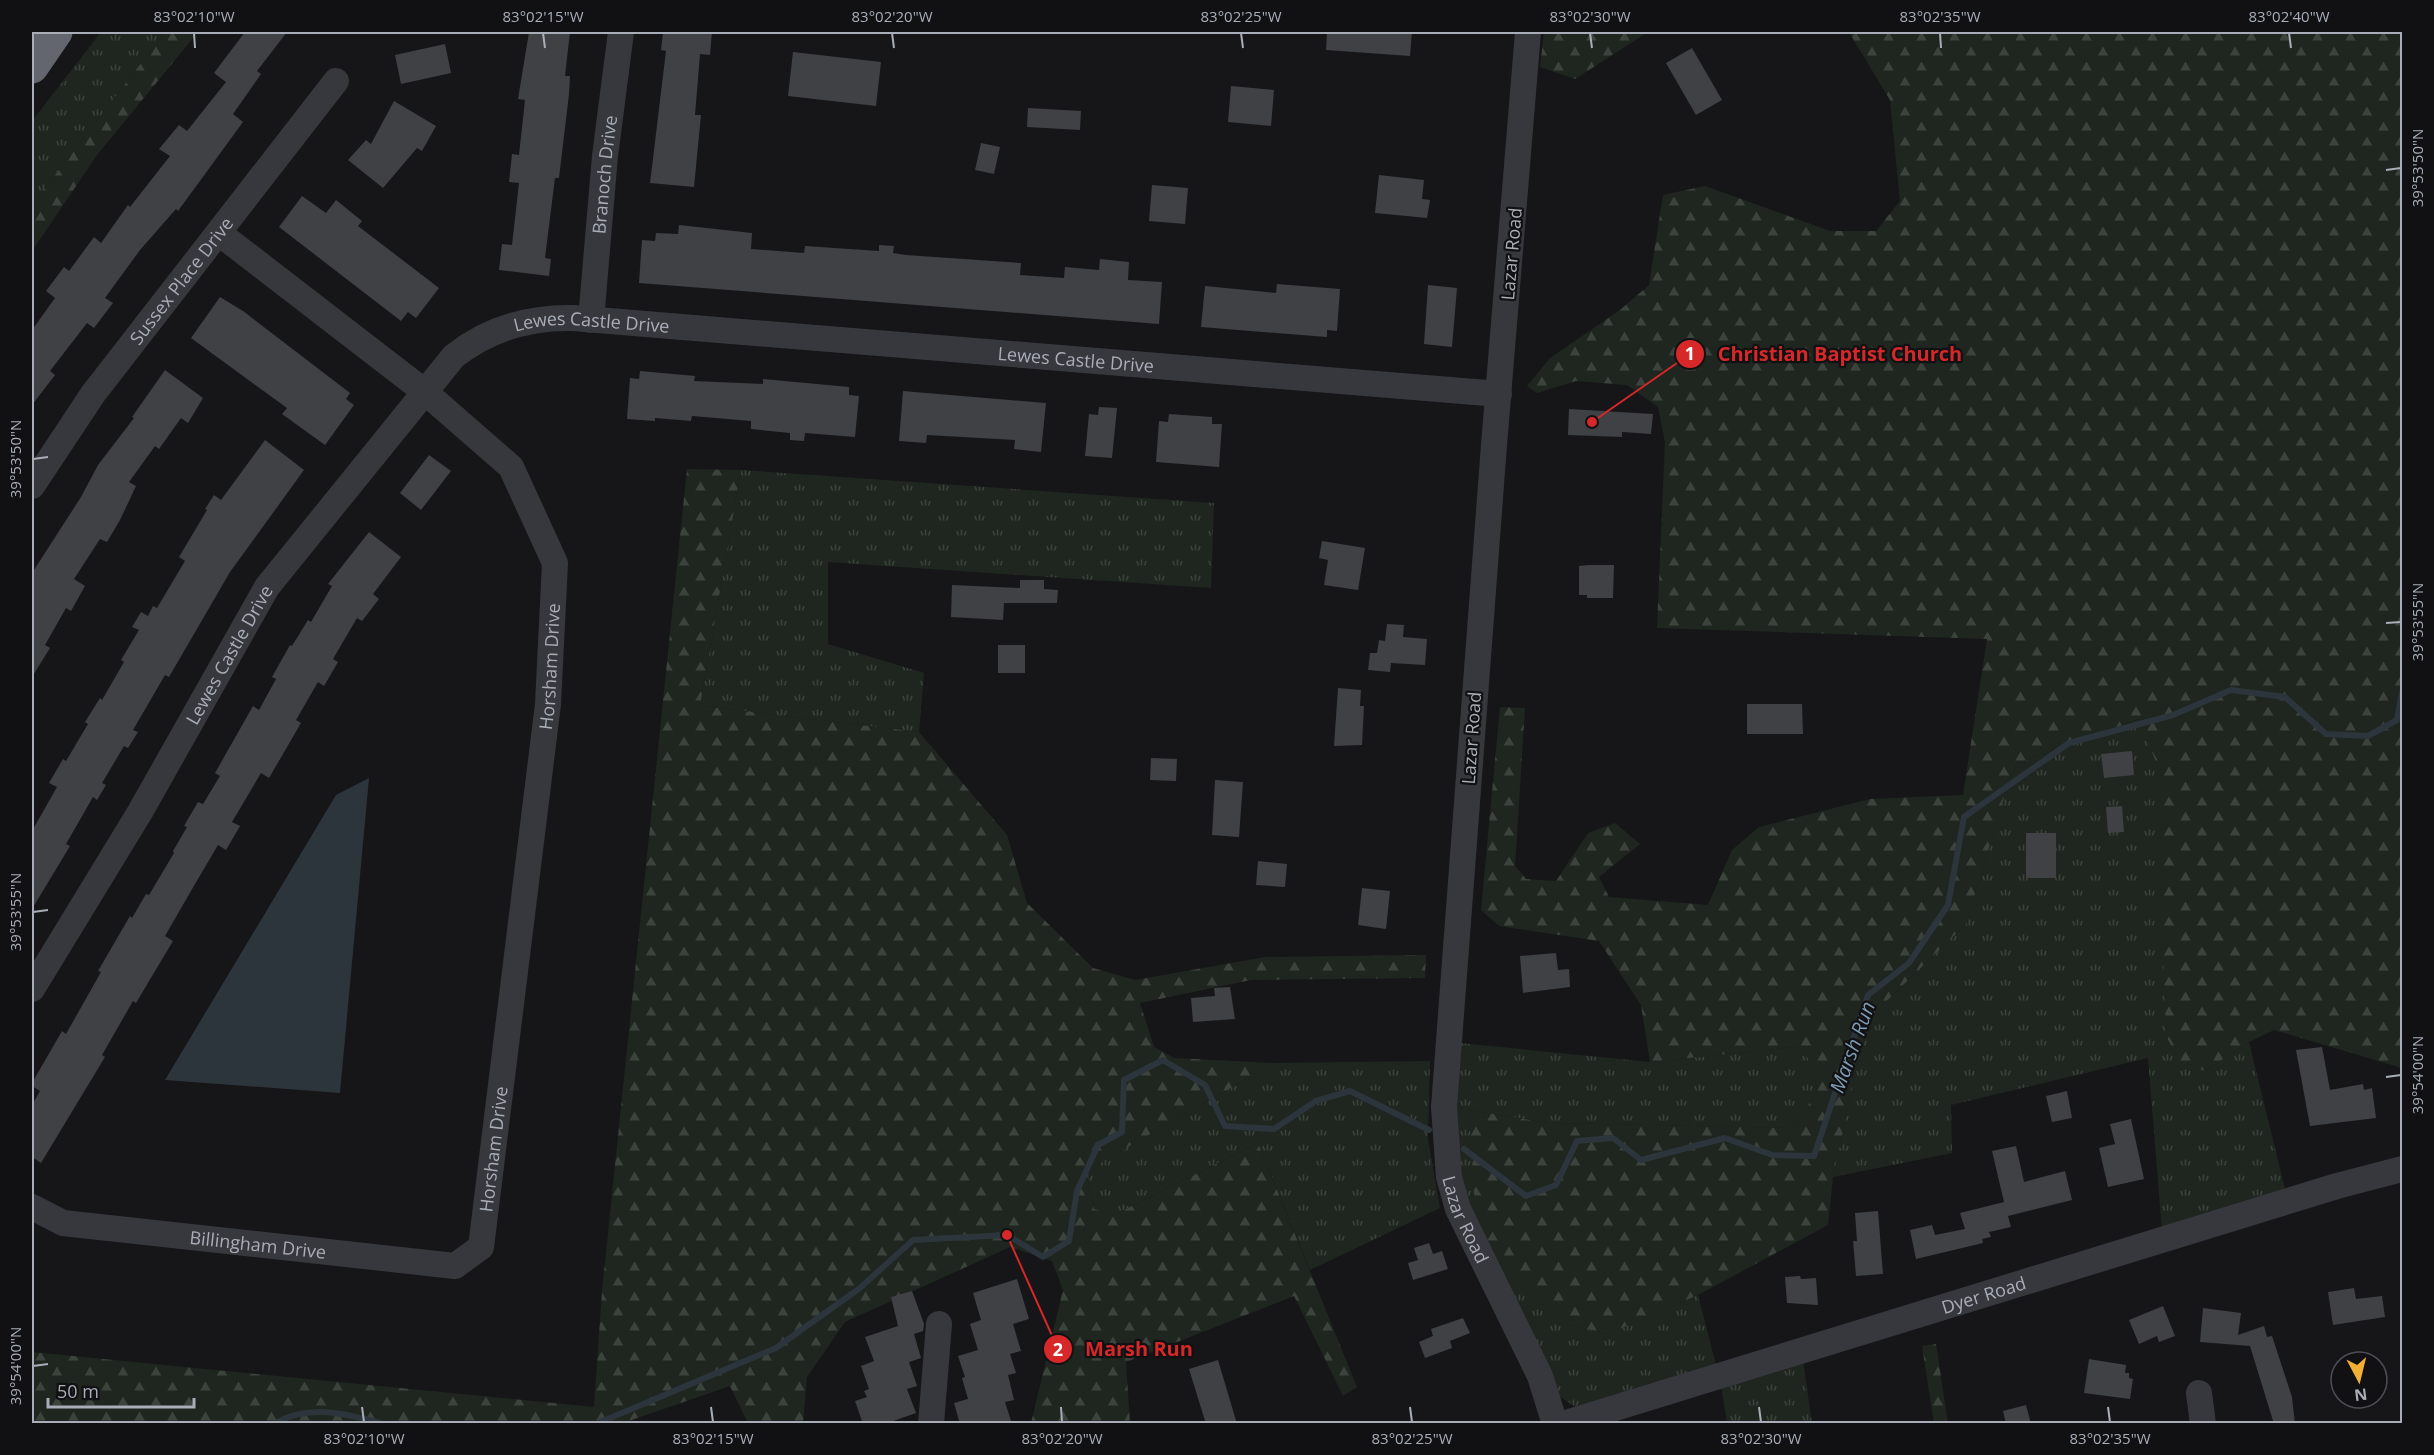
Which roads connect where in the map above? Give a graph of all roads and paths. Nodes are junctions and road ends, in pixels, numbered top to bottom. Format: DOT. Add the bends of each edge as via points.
graph roads {
  1 [pos="56,32"];
  2 [pos="621,32"];
  3 [pos="1528,32"];
  4 [pos="32,67"];
  5 [pos="336,81"];
  6 [pos="219,233"];
  7 [pos="591,320"];
  8 [pos="425,392"];
  9 [pos="1498,394"];
  10 [pos="32,486"];
  11 [pos="32,989"];
  12 [pos="2403,1169"];
  13 [pos="32,1207"];
  14 [pos="481,1247"];
  15 [pos="939,1324"];
  16 [pos="2199,1393"];
  17 [pos="931,1424"];
  18 [pos="1555,1424"];
  19 [pos="1563,1424"];
  20 [pos="2203,1424"];
  1 -- 4 [label="highway"];
  2 -- 7 [label="street, Branoch Drive" via="605,156"];
  3 -- 9 [label="street, Lazar Road"];
  5 -- 6 [label="street, Sussex Place Drive"];
  6 -- 8 [label="street, Horsham Drive"];
  6 -- 10 [label="street, Sussex Place Drive" via="93,394"];
  7 -- 8 [label="street, Lewes Castle Drive" via="548,318 495,330 454,356"];
  7 -- 9 [label="street, Lewes Castle Drive"];
  8 -- 11 [label="street, Lewes Castle Drive" via="267,587 140,812"];
  8 -- 14 [label="street, Horsham Drive" via="511,467 555,563 548,704"];
  9 -- 18 [label="street, Lazar Road" via="1445,1076 1445,1142 1458,1209 1540,1376"];
  12 -- 19 [label="street, Dyer Road"];
  13 -- 14 [label="street, Billingham Drive" via="63,1223 455,1266"];
  15 -- 17 [label="street"];
  16 -- 20 [label="street"];
}
